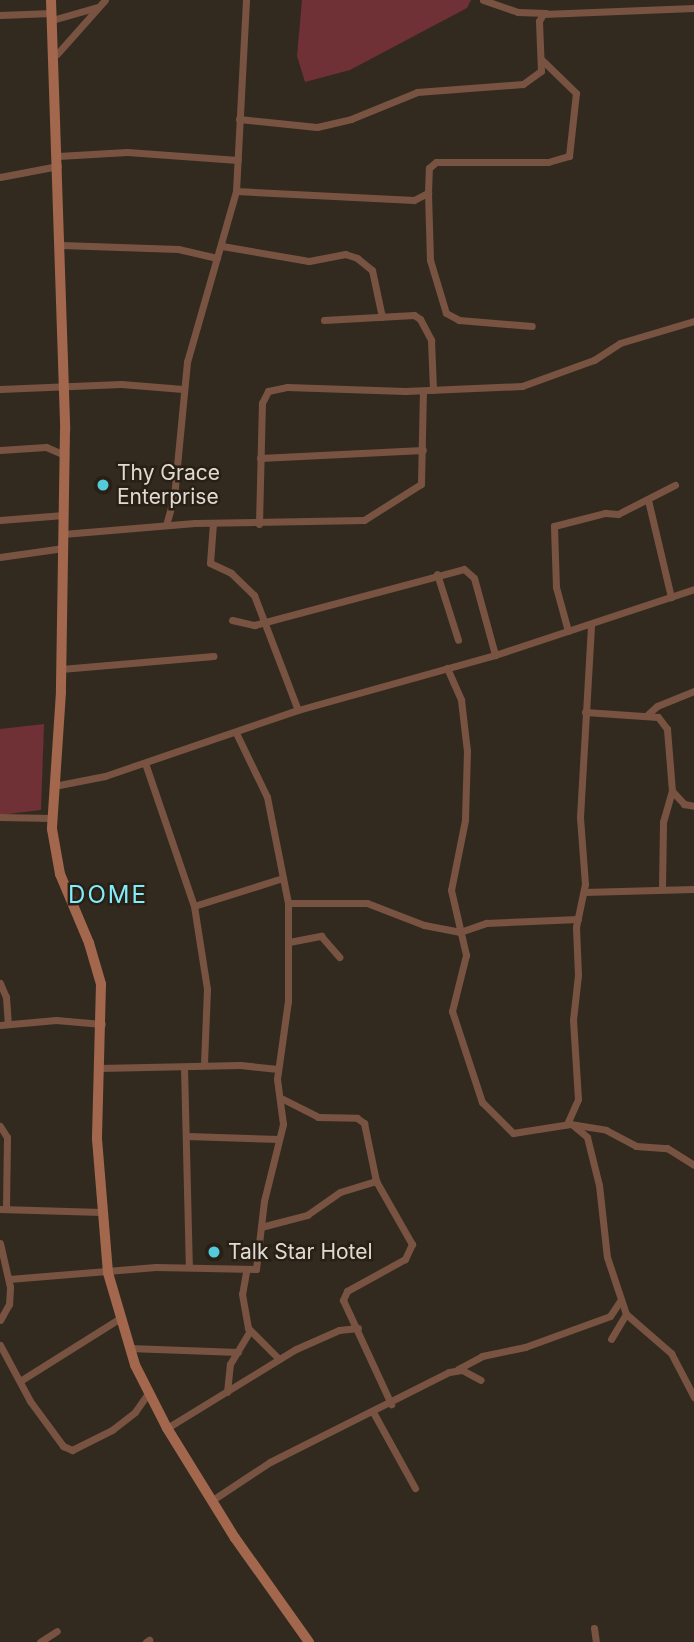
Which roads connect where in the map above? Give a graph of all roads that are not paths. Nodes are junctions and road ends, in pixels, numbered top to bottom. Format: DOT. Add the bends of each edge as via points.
graph roads {
  1 [pos="51,0"];
  2 [pos="105,0"];
  3 [pos="246,0"];
  4 [pos="483,0"];
  5 [pos="99,7"];
  6 [pos="694,8"];
  7 [pos="547,13"];
  8 [pos="0,15"];
  9 [pos="52,16"];
  10 [pos="57,54"];
  11 [pos="541,60"];
  12 [pos="239,119"];
  13 [pos="238,160"];
  14 [pos="58,161"];
  15 [pos="0,177"];
  16 [pos="236,191"];
  17 [pos="428,193"];
  18 [pos="61,245"];
  19 [pos="222,246"];
  20 [pos="217,258"];
  21 [pos="382,317"];
  22 [pos="324,320"];
  23 [pos="694,321"];
  24 [pos="532,326"];
  25 [pos="64,388"];
  26 [pos="0,389"];
  27 [pos="183,389"];
  28 [pos="433,390"];
  29 [pos="423,391"];
  30 [pos="0,450"];
  31 [pos="423,450"];
  32 [pos="65,455"];
  33 [pos="260,458"];
  34 [pos="675,485"];
  35 [pos="648,500"];
  36 [pos="64,514"];
  37 [pos="0,520"];
  38 [pos="213,523"];
  39 [pos="259,524"];
  40 [pos="166,525"];
  41 [pos="63,534"];
  42 [pos="63,548"];
  43 [pos="0,557"];
  44 [pos="438,574"];
  45 [pos="694,589"];
  46 [pos="671,597"];
  47 [pos="232,620"];
  48 [pos="268,621"];
  49 [pos="591,625"];
  50 [pos="568,631"];
  51 [pos="458,640"];
  52 [pos="495,654"];
  53 [pos="212,656"];
  54 [pos="447,668"];
  55 [pos="61,669"];
  56 [pos="694,691"];
  57 [pos="298,710"];
  58 [pos="585,712"];
  59 [pos="647,715"];
  60 [pos="236,733"];
  61 [pos="145,763"];
  62 [pos="54,786"];
  63 [pos="673,791"];
  64 [pos="694,806"];
  65 [pos="0,817"];
  66 [pos="52,818"];
  67 [pos="283,878"];
  68 [pos="662,888"];
  69 [pos="694,889"];
  70 [pos="584,892"];
  71 [pos="288,903"];
  72 [pos="194,906"];
  73 [pos="578,919"];
  74 [pos="460,932"];
  75 [pos="289,942"];
  76 [pos="339,957"];
  77 [pos="0,983"];
  78 [pos="4,1024"];
  79 [pos="102,1024"];
  80 [pos="204,1065"];
  81 [pos="184,1067"];
  82 [pos="99,1068"];
  83 [pos="278,1069"];
  84 [pos="283,1099"];
  85 [pos="569,1124"];
  86 [pos="0,1126"];
  87 [pos="187,1136"];
  88 [pos="279,1139"];
  89 [pos="694,1165"];
  90 [pos="376,1181"];
  91 [pos="3,1208"];
  92 [pos="102,1212"];
  93 [pos="261,1227"];
  94 [pos="0,1243"];
  95 [pos="189,1267"];
  96 [pos="246,1272"];
  97 [pos="108,1273"];
  98 [pos="9,1279"];
  99 [pos="620,1301"];
  100 [pos="626,1314"];
  101 [pos="119,1319"];
  102 [pos="0,1320"];
  103 [pos="358,1328"];
  104 [pos="250,1331"];
  105 [pos="611,1339"];
  106 [pos="0,1345"];
  107 [pos="129,1349"];
  108 [pos="238,1352"];
  109 [pos="279,1359"];
  110 [pos="457,1370"];
  111 [pos="481,1380"];
  112 [pos="20,1381"];
  113 [pos="227,1391"];
  114 [pos="149,1392"];
  115 [pos="694,1397"];
  116 [pos="391,1404"];
  117 [pos="373,1412"];
  118 [pos="167,1428"];
  119 [pos="415,1488"];
  120 [pos="211,1501"];
  121 [pos="594,1628"];
  122 [pos="57,1631"];
  123 [pos="305,1640"];
  124 [pos="40,1642"];
  125 [pos="596,1642"];
  1 -- 9 [label="street"];
  2 -- 5 [label="street"];
  3 -- 12 [label="street"];
  4 -- 7 [label="street" via="518,12"];
  5 -- 9 [label="street"];
  5 -- 10 [label="street"];
  6 -- 7 [label="street"];
  7 -- 11 [label="street" via="539,21"];
  8 -- 9 [label="street"];
  9 -- 10 [label="street"];
  10 -- 14 [label="street"];
  11 -- 12 [label="street" via="537,77 523,84 417,92 334,124 301,127"];
  11 -- 17 [label="street" via="576,93 569,156 548,162 432,163"];
  12 -- 13 [label="street"];
  13 -- 14 [label="street" via="127,152"];
  13 -- 16 [label="street"];
  14 -- 15 [label="street"];
  14 -- 18 [label="street"];
  16 -- 17 [label="street" via="414,200"];
  16 -- 19 [label="street"];
  17 -- 24 [label="street" via="430,260 446,313 482,323"];
  18 -- 20 [label="street" via="178,249"];
  18 -- 25 [label="street"];
  19 -- 20 [label="street"];
  19 -- 21 [label="street" via="309,261 345,254 357,258 372,270"];
  20 -- 27 [label="street"];
  21 -- 22 [label="street"];
  21 -- 28 [label="street" via="414,315 426,326"];
  23 -- 28 [label="street" via="621,343 594,360 530,384"];
  25 -- 26 [label="street"];
  25 -- 27 [label="street" via="121,384"];
  25 -- 32 [label="street"];
  27 -- 40 [label="street" via="174,497"];
  28 -- 29 [label="street"];
  29 -- 31 [label="street"];
  29 -- 33 [label="street" via="275,388 262,403"];
  30 -- 32 [label="street" via="46,447"];
  31 -- 33 [label="street"];
  31 -- 39 [label="street" via="418,488 364,520"];
  32 -- 36 [label="street"];
  33 -- 39 [label="street"];
  34 -- 35 [label="street"];
  35 -- 46 [label="street"];
  35 -- 50 [label="street" via="618,514 593,515 554,526 555,587"];
  36 -- 37 [label="street"];
  36 -- 41 [label="street"];
  38 -- 39 [label="street"];
  38 -- 40 [label="street"];
  38 -- 48 [label="street" via="210,563 248,589"];
  40 -- 41 [label="street"];
  41 -- 42 [label="street"];
  42 -- 43 [label="street"];
  42 -- 55 [label="street"];
  44 -- 48 [label="street"];
  44 -- 51 [label="street"];
  44 -- 52 [label="street" via="464,569 472,574"];
  45 -- 46 [label="street"];
  46 -- 49 [label="street"];
  47 -- 48 [label="street" via="249,625"];
  48 -- 57 [label="street"];
  49 -- 50 [label="street"];
  49 -- 58 [label="street" via="593,653"];
  50 -- 52 [label="street"];
  52 -- 54 [label="street"];
  53 -- 55 [label="street"];
  54 -- 57 [label="street"];
  54 -- 74 [label="street" via="461,700 467,751 466,820 451,890"];
  55 -- 62 [label="street"];
  56 -- 59 [label="street"];
  57 -- 60 [label="street"];
  58 -- 59 [label="street"];
  58 -- 70 [label="street" via="580,817"];
  59 -- 63 [label="street" via="658,718 667,729"];
  60 -- 61 [label="street"];
  60 -- 67 [label="street" via="267,797"];
  61 -- 62 [label="street"];
  61 -- 72 [label="street"];
  62 -- 66 [label="street"];
  63 -- 64 [label="street" via="684,804"];
  63 -- 68 [label="street" via="663,822"];
  65 -- 66 [label="street"];
  66 -- 79 [label="street" via="64,886 95,959"];
  67 -- 71 [label="street"];
  67 -- 72 [label="street"];
  68 -- 69 [label="street"];
  68 -- 70 [label="street"];
  70 -- 73 [label="street"];
  71 -- 74 [label="street" via="367,903 424,925"];
  71 -- 75 [label="street"];
  72 -- 80 [label="street" via="207,989"];
  73 -- 74 [label="street" via="486,923"];
  73 -- 85 [label="street" via="573,1020 578,1098"];
  74 -- 85 [label="street" via="466,955 452,1011 482,1102 513,1133"];
  75 -- 76 [label="street" via="321,936"];
  75 -- 83 [label="street" via="288,1001"];
  77 -- 78 [label="street" via="6,997"];
  78 -- 79 [label="street"];
  79 -- 82 [label="street"];
  80 -- 81 [label="street"];
  80 -- 83 [label="street"];
  81 -- 82 [label="street"];
  81 -- 87 [label="street"];
  82 -- 92 [label="street"];
  83 -- 84 [label="street"];
  84 -- 88 [label="street"];
  84 -- 90 [label="street" via="318,1117 361,1120"];
  85 -- 89 [label="street" via="606,1130 636,1146 667,1148"];
  85 -- 99 [label="street" via="587,1137 599,1185 607,1257"];
  86 -- 91 [label="street" via="7,1137"];
  87 -- 88 [label="street"];
  87 -- 95 [label="street"];
  88 -- 93 [label="street"];
  90 -- 93 [label="street" via="340,1192 307,1215"];
  90 -- 103 [label="street" via="412,1249 405,1259 347,1291 343,1300"];
  91 -- 92 [label="street"];
  92 -- 97 [label="street"];
  93 -- 96 [label="street" via="256,1269"];
  94 -- 98 [label="street"];
  95 -- 96 [label="street"];
  95 -- 97 [label="street"];
  96 -- 104 [label="street" via="242,1294"];
  97 -- 98 [label="street"];
  97 -- 101 [label="street"];
  98 -- 102 [label="street" via="9,1304"];
  99 -- 100 [label="street"];
  99 -- 110 [label="street" via="610,1316 524,1347 482,1356"];
  100 -- 105 [label="street"];
  100 -- 115 [label="street" via="671,1353"];
  101 -- 107 [label="street"];
  101 -- 112 [label="street"];
  103 -- 109 [label="street" via="339,1330"];
  103 -- 116 [label="street"];
  104 -- 108 [label="street"];
  104 -- 109 [label="street"];
  106 -- 112 [label="street"];
  107 -- 108 [label="street"];
  107 -- 114 [label="street"];
  108 -- 113 [label="street" via="230,1364"];
  109 -- 113 [label="street"];
  110 -- 111 [label="street"];
  110 -- 116 [label="street"];
  112 -- 114 [label="street" via="63,1446 72,1450 112,1430 135,1412"];
  113 -- 118 [label="street"];
  114 -- 118 [label="street"];
  116 -- 117 [label="street"];
  117 -- 119 [label="street"];
  117 -- 120 [label="street" via="270,1462"];
  118 -- 120 [label="street"];
  120 -- 123 [label="street"];
  121 -- 125 [label="street"];
  122 -- 124 [label="street"];
}
